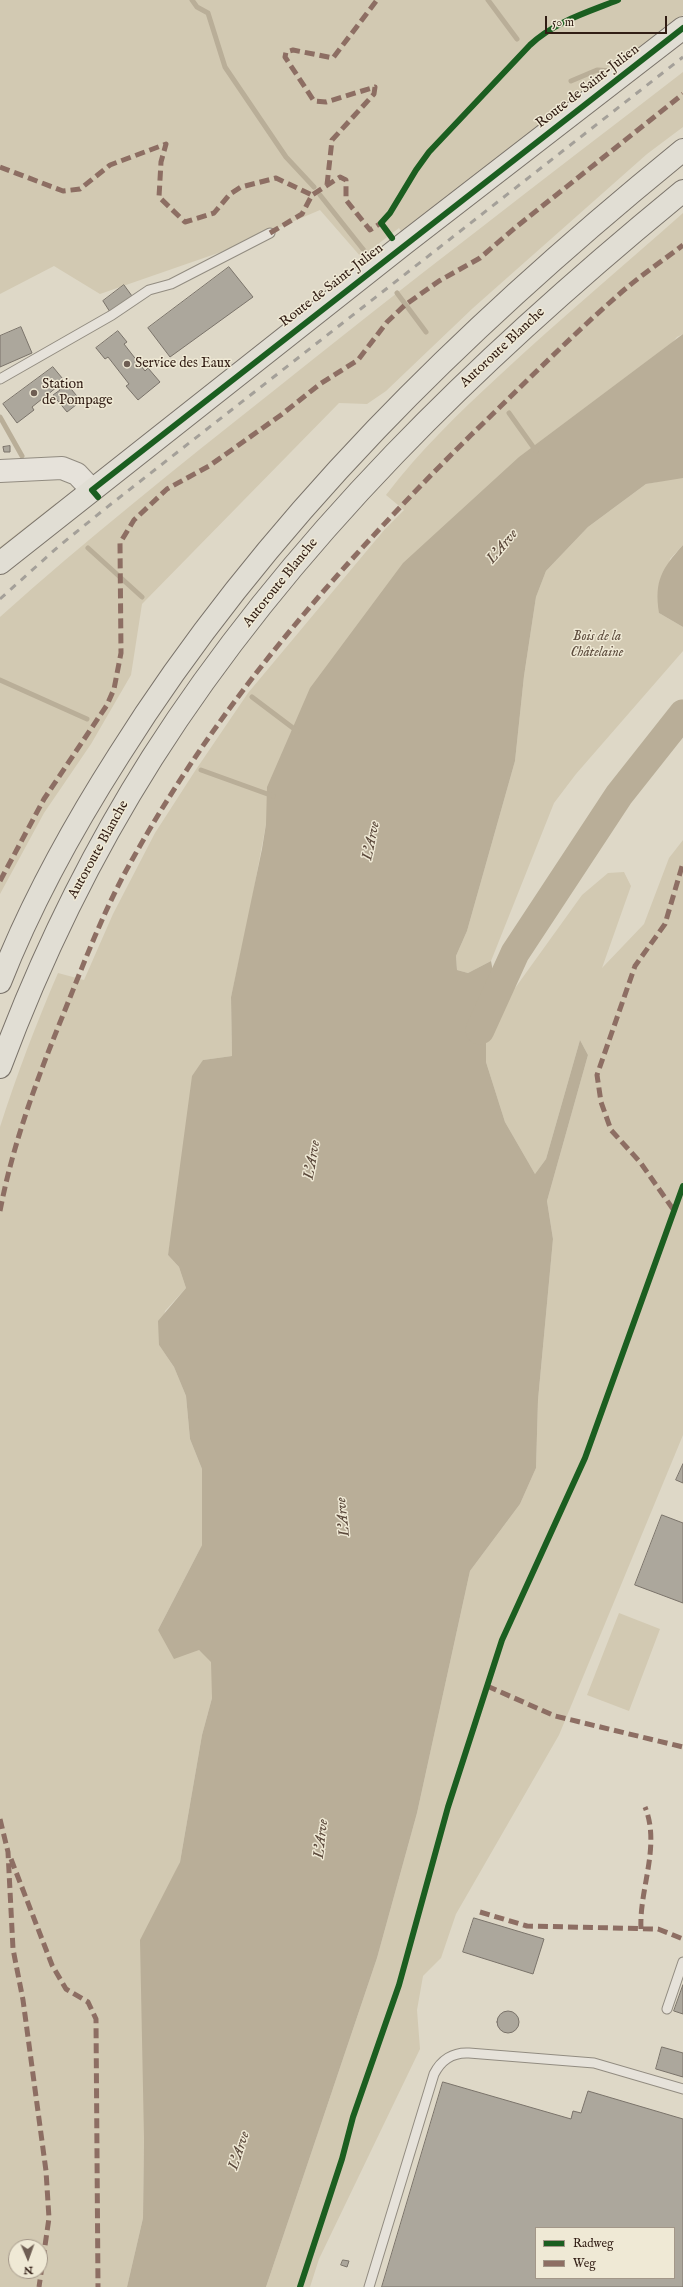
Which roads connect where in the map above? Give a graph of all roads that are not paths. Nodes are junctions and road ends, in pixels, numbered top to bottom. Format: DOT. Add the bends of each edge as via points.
graph roads {
  1 [pos="683,28"];
  2 [pos="683,150"];
  3 [pos="683,191"];
  4 [pos="270,233"];
  5 [pos="0,379"];
  6 [pos="0,471"];
  7 [pos="92,490"];
  8 [pos="0,563"];
  9 [pos="0,982"];
  10 [pos="0,1067"];
  11 [pos="683,1962"];
  12 [pos="667,2009"];
  13 [pos="683,2089"];
  14 [pos="369,2287"];
  1 -- 7 [label="main road, Route de Saint-Julien"];
  2 -- 9 [label="main road" via="613,207 442,363 359,446 271,544 178,665 91,799 36,901"];
  3 -- 10 [label="main road, Autoroute Blanche" via="563,293 447,401 340,514 258,611 152,758 116,818 49,946"];
  4 -- 5 [label="lane" via="172,284 150,290"];
  6 -- 7 [label="street" via="66,469 82,478"];
  7 -- 8 [label="main road, Route de Saint-Julien"];
  11 -- 12 [label="lane"];
  13 -- 14 [label="lane" via="594,2063 469,2053 454,2054 446,2059 434,2074"];
}
